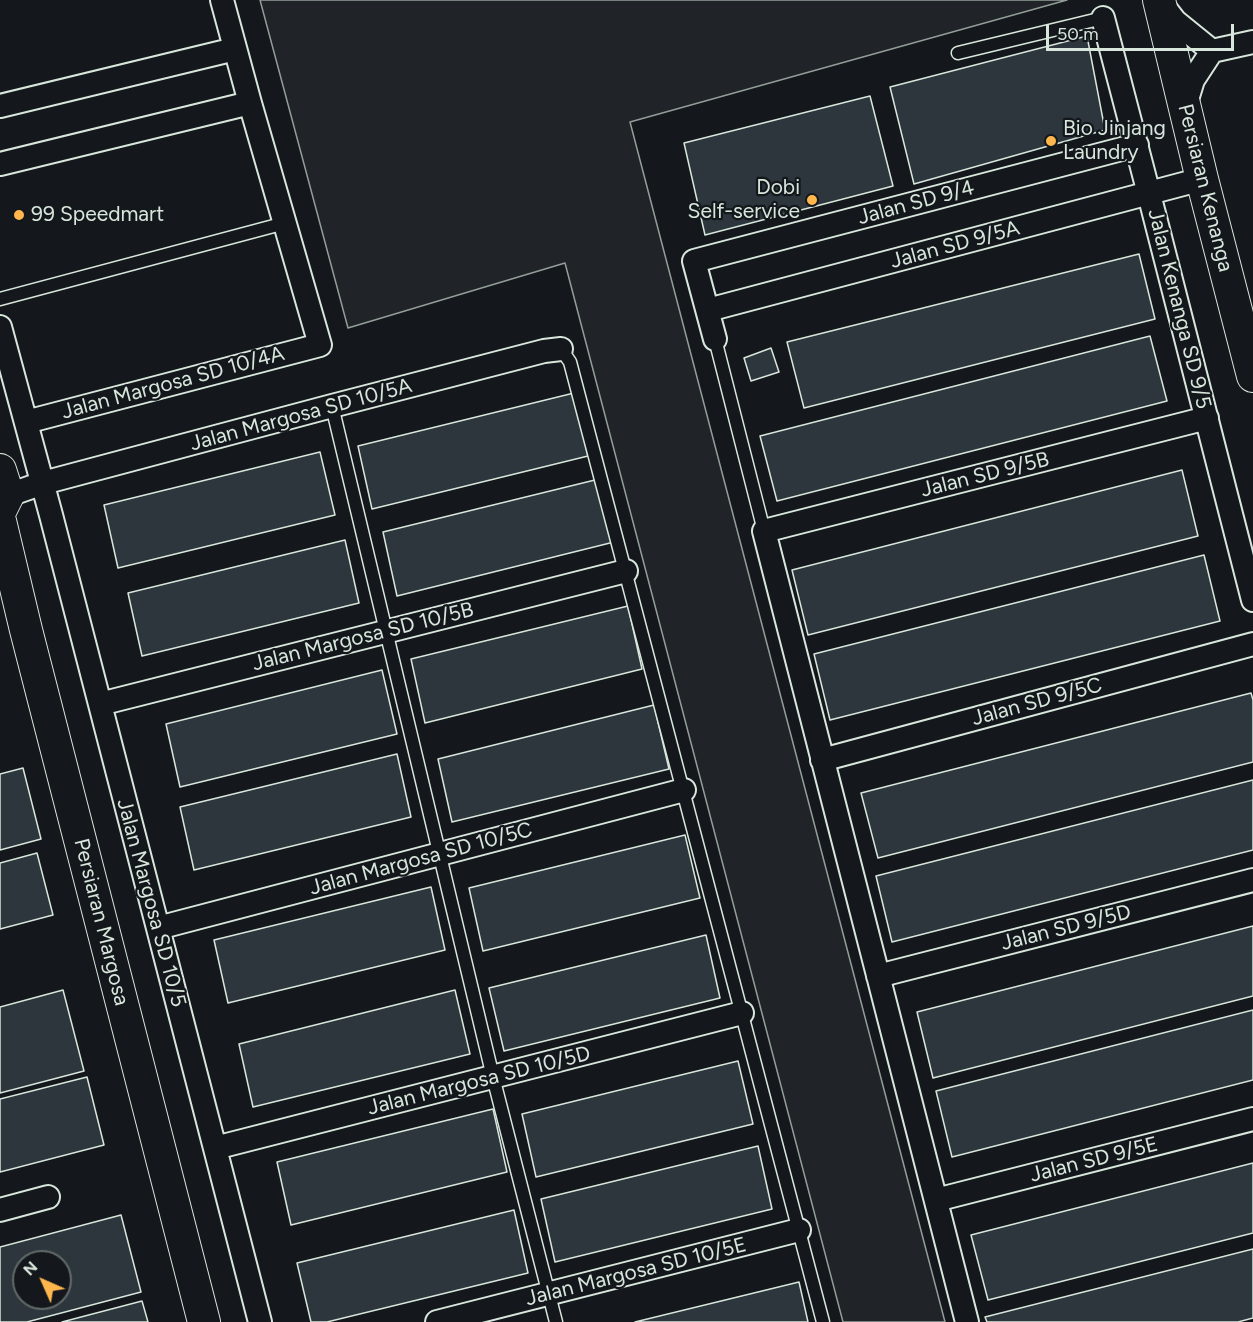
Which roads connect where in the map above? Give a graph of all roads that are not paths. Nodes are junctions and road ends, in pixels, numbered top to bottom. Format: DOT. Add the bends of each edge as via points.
graph roads {
  1 [pos="222,0"];
  2 [pos="1159,0"];
  3 [pos="1103,18"];
  4 [pos="1253,42"];
  5 [pos="235,49"];
  6 [pos="1212,51"];
  7 [pos="958,53"];
  8 [pos="250,103"];
  9 [pos="0,106"];
  10 [pos="1185,108"];
  11 [pos="1137,145"];
  12 [pos="0,164"];
  13 [pos="1202,179"];
  14 [pos="1149,194"];
  15 [pos="285,223"];
  16 [pos="0,299"];
  17 [pos="708,310"];
  18 [pos="0,327"];
  19 [pos="715,339"];
  20 [pos="561,349"];
  21 [pos="1253,376"];
  22 [pos="332,406"];
  23 [pos="1207,418"];
  24 [pos="26,422"];
  25 [pos="43,483"];
  26 [pos="2,499"];
  27 [pos="764,531"];
  28 [pos="626,571"];
  29 [pos="1253,600"];
  30 [pos="386,631"];
  31 [pos="1253,644"];
  32 [pos="100,704"];
  33 [pos="822,760"];
  34 [pos="684,790"];
  35 [pos="439,854"];
  36 [pos="1253,880"];
  37 [pos="158,928"];
  38 [pos="878,976"];
  39 [pos="742,1013"];
  40 [pos="493,1077"];
  41 [pos="1253,1119"];
  42 [pos="215,1148"];
  43 [pos="48,1197"];
  44 [pos="936,1200"];
  45 [pos="0,1209"];
  46 [pos="799,1230"];
  47 [pos="549,1294"];
  48 [pos="204,1322"];
  49 [pos="260,1322"];
  50 [pos="437,1322"];
  51 [pos="556,1322"];
  52 [pos="823,1322"];
  53 [pos="967,1322"];
  1 -- 5 [label="street"];
  2 -- 6 [label="street" via="1176,21"];
  2 -- 10 [label="street, Persiaran Kenanga"];
  3 -- 7 [label="lane"];
  3 -- 11 [label="street, Jalan Kenanga SD 9/5"];
  4 -- 6 [label="street"];
  5 -- 8 [label="street"];
  5 -- 9 [label="street"];
  6 -- 10 [label="street" via="1193,80"];
  8 -- 12 [label="street"];
  8 -- 15 [label="street"];
  10 -- 13 [label="street, Persiaran Kenanga"];
  11 -- 14 [label="street, Jalan Kenanga SD 9/5"];
  11 -- 17 [label="street, Jalan SD 9/4" via="694,261"];
  13 -- 14 [label="street, Jalan SD 9/5A"];
  13 -- 21 [label="street, Persiaran Kenanga"];
  14 -- 17 [label="street, Jalan SD 9/5A"];
  14 -- 23 [label="street, Jalan Kenanga SD 9/5"];
  15 -- 16 [label="lane"];
  15 -- 24 [label="street, Jalan Margosa SD 10/4A" via="320,345"];
  17 -- 19 [label="street"];
  18 -- 24 [label="street, Jalan Margosa SD 10/5"];
  19 -- 27 [label="lane"];
  20 -- 22 [label="street, Jalan Margosa SD 10/5A"];
  20 -- 28 [label="lane" via="570,362"];
  22 -- 25 [label="street, Jalan Margosa SD 10/5A"];
  22 -- 30 [label="lane"];
  23 -- 27 [label="street, Jalan SD 9/5B"];
  23 -- 29 [label="street, Jalan Kenanga SD 9/5"];
  24 -- 25 [label="street, Jalan Margosa SD 10/5"];
  25 -- 26 [label="street, Jalan Margosa SD 10/5A"];
  25 -- 32 [label="street, Jalan Margosa SD 10/5"];
  26 -- 48 [label="street, Persiaran Margosa" via="29,642"];
  27 -- 33 [label="street"];
  28 -- 30 [label="street, Jalan Margosa SD 10/5B"];
  28 -- 34 [label="lane"];
  30 -- 32 [label="street, Jalan Margosa SD 10/5B"];
  30 -- 35 [label="lane"];
  31 -- 33 [label="street, Jalan SD 9/5C"];
  32 -- 37 [label="street, Jalan Margosa SD 10/5"];
  33 -- 38 [label="street"];
  34 -- 35 [label="street, Jalan Margosa SD 10/5C"];
  34 -- 39 [label="lane"];
  35 -- 37 [label="street, Jalan Margosa SD 10/5C"];
  35 -- 40 [label="lane"];
  36 -- 38 [label="street, Jalan SD 9/5D"];
  37 -- 42 [label="street, Jalan Margosa SD 10/5"];
  38 -- 44 [label="street"];
  39 -- 40 [label="street, Jalan Margosa SD 10/5D"];
  39 -- 46 [label="lane"];
  40 -- 42 [label="street, Jalan Margosa SD 10/5D"];
  40 -- 47 [label="lane"];
  41 -- 44 [label="street, Jalan SD 9/5E"];
  42 -- 49 [label="street, Jalan Margosa SD 10/5"];
  43 -- 45 [label="street"];
  44 -- 53 [label="street"];
  46 -- 47 [label="street, Jalan Margosa SD 10/5E"];
  46 -- 52 [label="lane"];
  47 -- 50 [label="street, Jalan Margosa SD 10/5E"];
  47 -- 51 [label="lane"];
}
